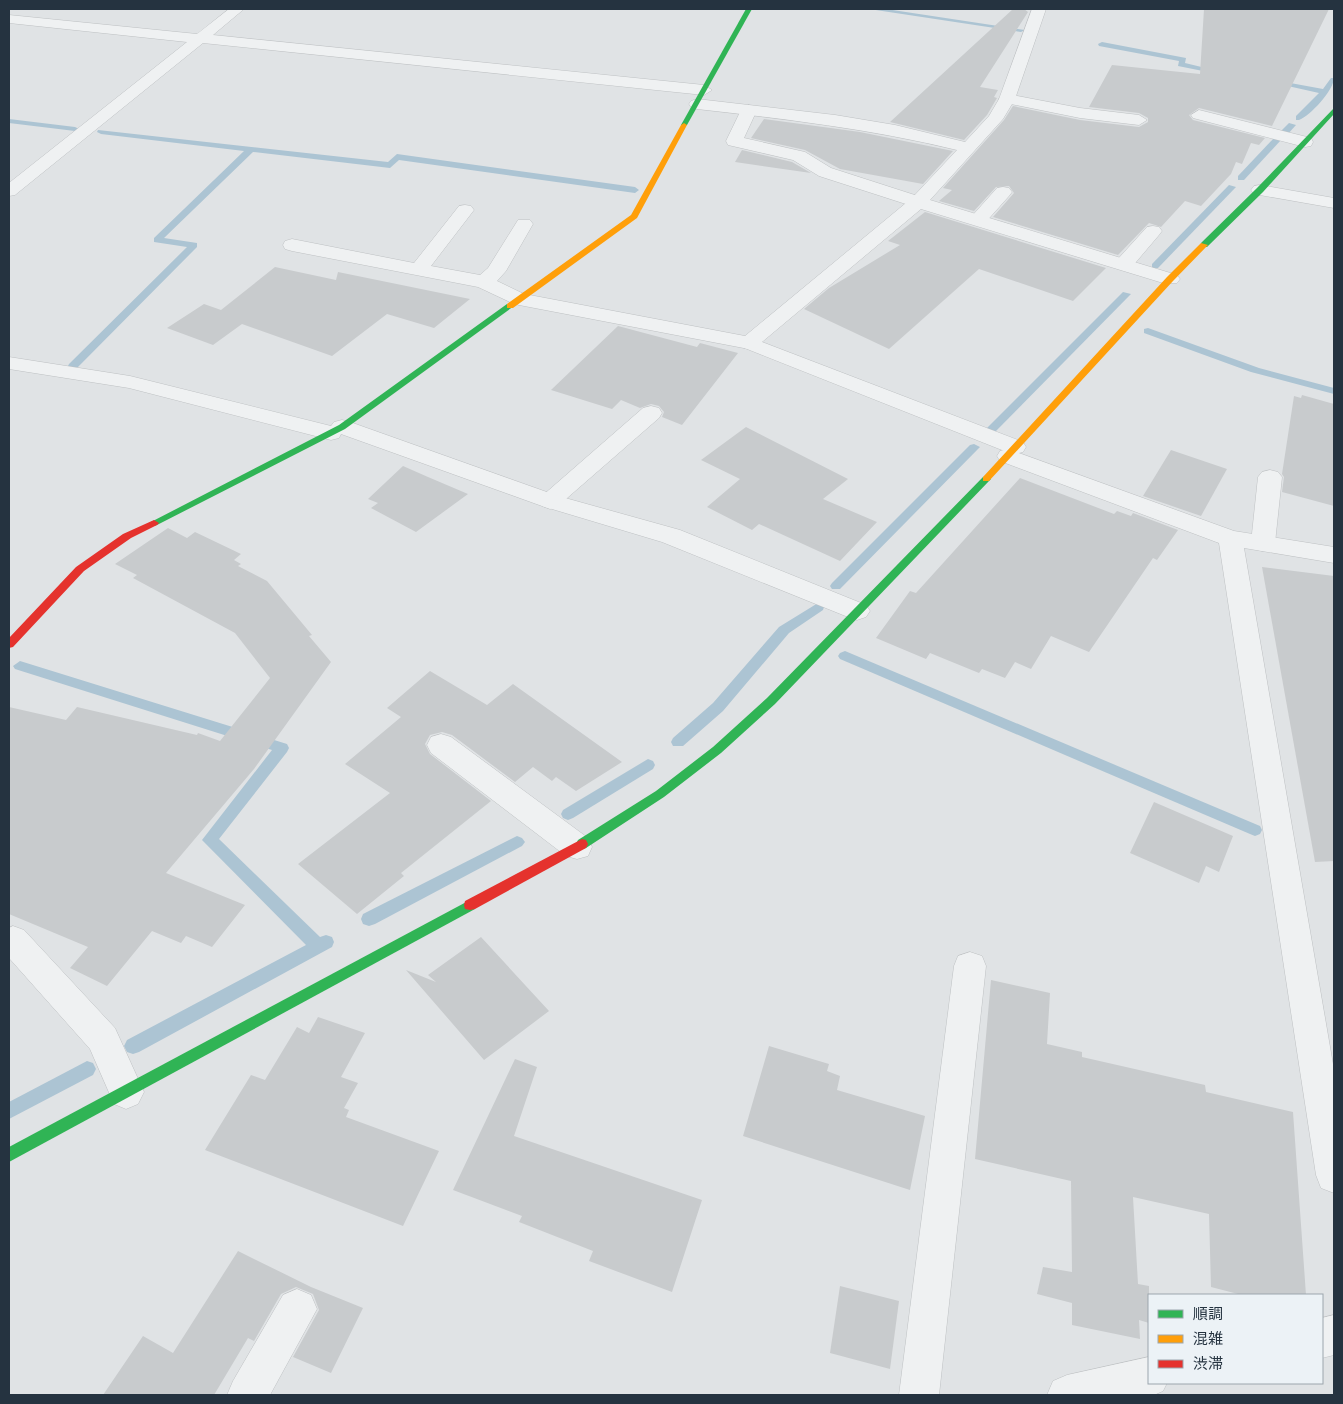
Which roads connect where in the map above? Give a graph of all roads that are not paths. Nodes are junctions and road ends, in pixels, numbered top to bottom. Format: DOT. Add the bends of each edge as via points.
graph roads {
  1 [pos="237,9"];
  2 [pos="749,9"];
  3 [pos="1039,9"];
  4 [pos="9,19"];
  5 [pos="199,39"];
  6 [pos="700,97"];
  7 [pos="1007,99"];
  8 [pos="749,110"];
  9 [pos="1334,110"];
  10 [pos="1199,115"];
  11 [pos="1139,120"];
  12 [pos="1305,142"];
  13 [pos="968,148"];
  14 [pos="1260,190"];
  15 [pos="9,191"];
  16 [pos="1003,192"];
  17 [pos="918,202"];
  18 [pos="1334,203"];
  19 [pos="465,210"];
  20 [pos="978,220"];
  21 [pos="524,224"];
  22 [pos="1153,231"];
  23 [pos="292,245"];
  24 [pos="1124,264"];
  25 [pos="418,270"];
  26 [pos="1170,278"];
  27 [pos="484,282"];
  28 [pos="519,299"];
  29 [pos="749,343"];
  30 [pos="9,363"];
  31 [pos="651,413"];
  32 [pos="336,430"];
  33 [pos="1011,452"];
  34 [pos="1270,477"];
  35 [pos="550,501"];
  36 [pos="1230,538"];
  37 [pos="1263,543"];
  38 [pos="1334,555"];
  39 [pos="857,611"];
  40 [pos="9,644"];
  41 [pos="441,745"];
  42 [pos="577,847"];
  43 [pos="13,940"];
  44 [pos="970,966"];
  45 [pos="126,1092"];
  46 [pos="9,1155"];
  47 [pos="1334,1174"];
  48 [pos="297,1309"];
  49 [pos="1148,1377"];
  50 [pos="247,1395"];
  51 [pos="919,1395"];
  52 [pos="1066,1395"];
  1 -- 5 [label="street"];
  2 -- 6 [label="street"];
  3 -- 7 [label="street"];
  4 -- 5 [label="street"];
  5 -- 6 [label="street"];
  5 -- 15 [label="street"];
  6 -- 8 [label="street"];
  6 -- 28 [label="street" via="634,216"];
  7 -- 11 [label="street"];
  7 -- 13 [label="street" via="995,119"];
  8 -- 13 [label="street" via="886,129"];
  8 -- 17 [label="street" via="734,141 799,156 825,172"];
  9 -- 12 [label="street"];
  10 -- 12 [label="street"];
  12 -- 14 [label="street"];
  13 -- 17 [label="street"];
  14 -- 18 [label="street"];
  14 -- 26 [label="street"];
  16 -- 20 [label="street"];
  17 -- 20 [label="street"];
  17 -- 29 [label="street"];
  19 -- 25 [label="street"];
  20 -- 24 [label="street"];
  21 -- 27 [label="street" via="496,271"];
  22 -- 24 [label="street"];
  23 -- 25 [label="street"];
  24 -- 26 [label="street"];
  25 -- 27 [label="street"];
  26 -- 33 [label="street"];
  27 -- 28 [label="street"];
  28 -- 29 [label="street"];
  28 -- 32 [label="street"];
  29 -- 33 [label="street"];
  30 -- 32 [label="street" via="130,382"];
  31 -- 35 [label="street"];
  32 -- 35 [label="street"];
  32 -- 40 [label="street" via="126,536 80,568"];
  33 -- 36 [label="street"];
  33 -- 39 [label="street"];
  34 -- 37 [label="street"];
  35 -- 39 [label="street" via="671,536"];
  36 -- 37 [label="street"];
  36 -- 47 [label="street"];
  37 -- 38 [label="street"];
  39 -- 42 [label="street" via="771,700 717,750 660,794"];
  41 -- 42 [label="street"];
  42 -- 45 [label="street"];
  43 -- 45 [label="street" via="103,1039"];
  44 -- 51 [label="street"];
  45 -- 46 [label="street"];
  48 -- 50 [label="street"];
  49 -- 52 [label="street"];
}
